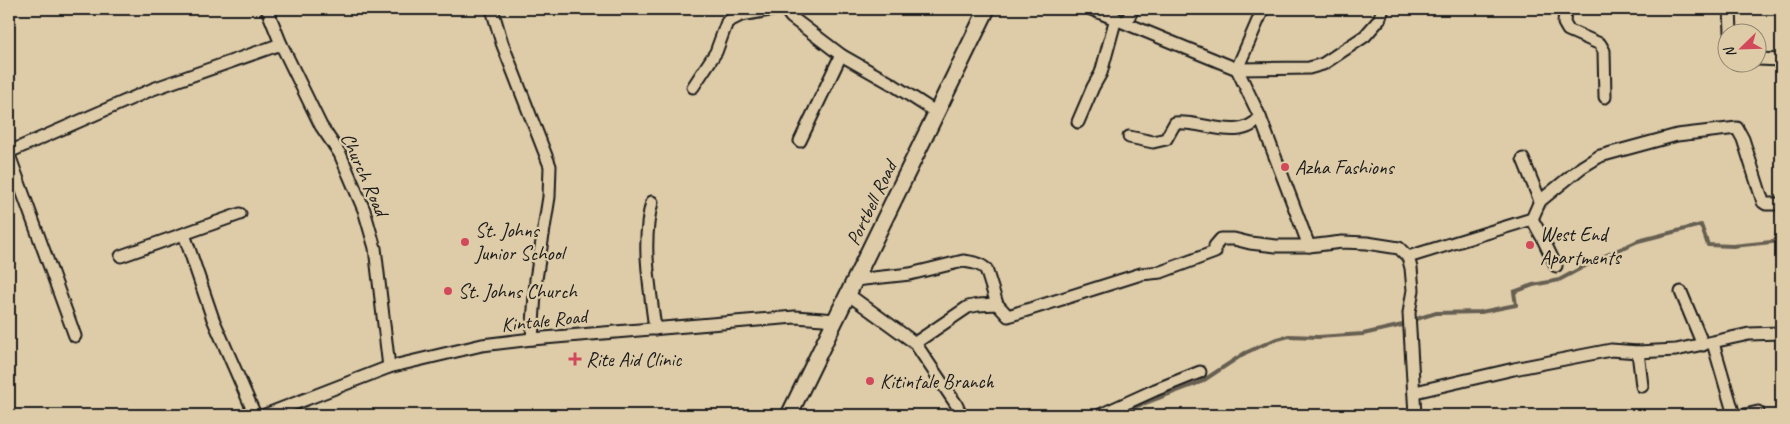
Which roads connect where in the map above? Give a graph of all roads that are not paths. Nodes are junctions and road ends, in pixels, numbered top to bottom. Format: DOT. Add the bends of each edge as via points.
graph roads {
  1 [pos="268,9"];
  2 [pos="492,9"];
  3 [pos="776,9"];
  4 [pos="785,9"];
  5 [pos="1091,9"];
  6 [pos="1133,9"];
  7 [pos="1263,9"];
  8 [pos="1383,9"];
  9 [pos="1565,9"];
  10 [pos="1730,9"];
  11 [pos="985,10"];
  12 [pos="1121,20"];
  13 [pos="1730,22"];
  14 [pos="281,44"];
  15 [pos="841,55"];
  16 [pos="1768,59"];
  17 [pos="1781,60"];
  18 [pos="1237,69"];
  19 [pos="693,87"];
  20 [pos="1605,97"];
  21 [pos="937,113"];
  22 [pos="1260,116"];
  23 [pos="1078,122"];
  24 [pos="1129,137"];
  25 [pos="800,141"];
  26 [pos="9,152"];
  27 [pos="9,156"];
  28 [pos="1522,159"];
  29 [pos="1540,201"];
  30 [pos="652,202"];
  31 [pos="1781,204"];
  32 [pos="240,214"];
  33 [pos="1532,219"];
  34 [pos="184,234"];
  35 [pos="1309,246"];
  36 [pos="121,256"];
  37 [pos="1408,257"];
  38 [pos="1556,266"];
  39 [pos="855,280"];
  40 [pos="1681,292"];
  41 [pos="848,295"];
  42 [pos="997,304"];
  43 [pos="837,320"];
  44 [pos="655,329"];
  45 [pos="1781,333"];
  46 [pos="75,336"];
  47 [pos="532,339"];
  48 [pos="915,343"];
  49 [pos="1708,344"];
  50 [pos="1638,352"];
  51 [pos="389,367"];
  52 [pos="1200,372"];
  53 [pos="1642,386"];
  54 [pos="1415,392"];
  55 [pos="1758,412"];
  56 [pos="255,415"];
  57 [pos="265,415"];
  58 [pos="789,415"];
  59 [pos="961,415"];
  60 [pos="1100,415"];
  61 [pos="1415,415"];
  62 [pos="1734,415"];
  63 [pos="1745,415"];
  1 -- 14 [label="street, Church Road"];
  2 -- 47 [label="street" via="550,166"];
  3 -- 19 [label="street" via="741,15 728,22 716,52"];
  4 -- 15 [label="street"];
  5 -- 12 [label="street"];
  6 -- 12 [label="street"];
  7 -- 18 [label="street"];
  8 -- 18 [label="street" via="1379,20 1365,36 1324,64 1309,68"];
  9 -- 20 [label="street" via="1564,22 1568,30 1600,44 1604,51"];
  10 -- 13 [label="street"];
  11 -- 21 [label="main road, Portbell Road"];
  12 -- 18 [label="street"];
  12 -- 23 [label="street" via="1102,72"];
  14 -- 26 [label="street" via="153,89"];
  14 -- 51 [label="street, Church Road" via="321,126 340,154 364,210 375,248"];
  15 -- 21 [label="street"];
  15 -- 25 [label="street"];
  16 -- 17 [label="street"];
  18 -- 22 [label="street"];
  21 -- 39 [label="main road, Portbell Road"];
  22 -- 24 [label="street" via="1248,128 1219,128 1182,122 1176,123 1166,139 1153,142"];
  22 -- 35 [label="street"];
  27 -- 46 [label="street"];
  28 -- 29 [label="street"];
  29 -- 31 [label="street" via="1600,156 1677,135 1734,128 1740,130 1763,202"];
  29 -- 33 [label="street"];
  30 -- 44 [label="street" via="647,220 646,249"];
  32 -- 34 [label="street"];
  33 -- 37 [label="street"];
  33 -- 38 [label="street"];
  34 -- 36 [label="street"];
  34 -- 56 [label="street" via="214,319"];
  35 -- 37 [label="street" via="1367,243 1399,248"];
  35 -- 42 [label="street" via="1276,246 1221,239 1215,246 1215,252 1161,272 1141,274 1008,316"];
  37 -- 54 [label="street"];
  39 -- 41 [label="main road, Portbell Road"];
  39 -- 42 [label="street" via="910,274 970,262 986,269"];
  40 -- 49 [label="street"];
  41 -- 43 [label="main road, Portbell Road"];
  41 -- 48 [label="street"];
  42 -- 48 [label="street" via="968,307"];
  43 -- 44 [label="street, Kintale Road" via="795,317"];
  43 -- 58 [label="main road, Portbell Road"];
  44 -- 47 [label="street, Kintale Road"];
  45 -- 49 [label="street" via="1749,334"];
  47 -- 51 [label="street, Kintale Road" via="482,345"];
  48 -- 59 [label="street"];
  49 -- 50 [label="street"];
  49 -- 62 [label="street"];
  50 -- 53 [label="street"];
  50 -- 54 [label="street" via="1612,350"];
  51 -- 57 [label="street, Kintale Road"];
  52 -- 60 [label="street"];
  54 -- 61 [label="street"];
  55 -- 63 [label="street"];
}
